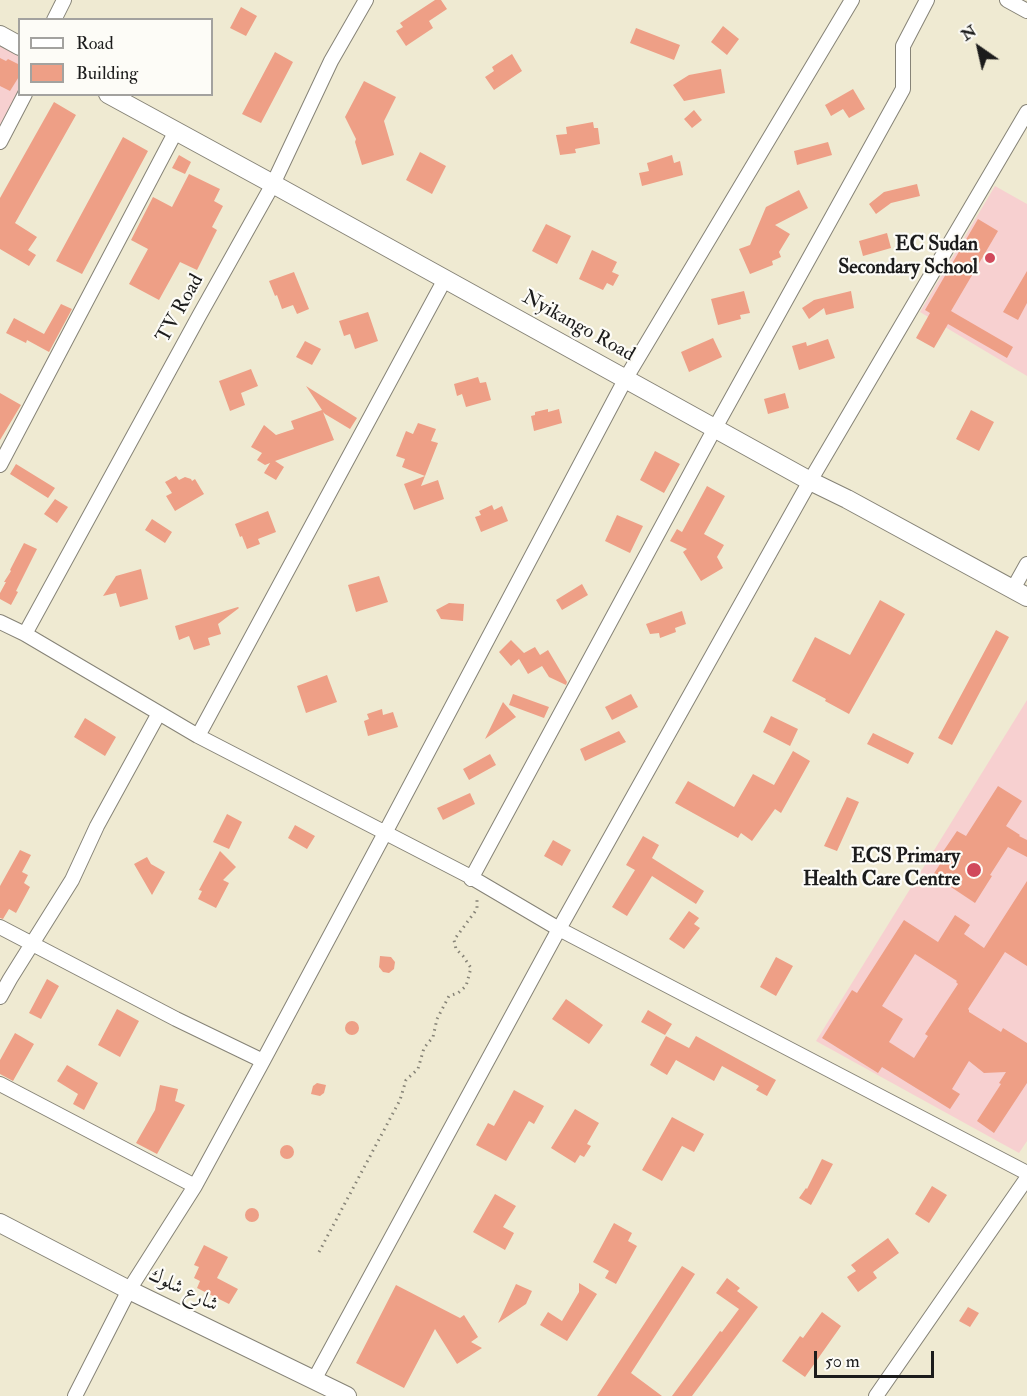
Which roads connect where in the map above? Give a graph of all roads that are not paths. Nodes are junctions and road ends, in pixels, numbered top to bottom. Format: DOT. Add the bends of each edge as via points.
graph roads {
  1 [pos="64,0"];
  2 [pos="366,0"];
  3 [pos="852,0"];
  4 [pos="927,0"];
  5 [pos="1007,0"];
  6 [pos="1027,11"];
  7 [pos="55,18"];
  8 [pos="0,35"];
  9 [pos="18,45"];
  10 [pos="24,96"];
  11 [pos="112,96"];
  12 [pos="1027,112"];
  13 [pos="176,131"];
  14 [pos="0,142"];
  15 [pos="273,184"];
  16 [pos="445,279"];
  17 [pos="626,378"];
  18 [pos="715,428"];
  19 [pos="0,465"];
  20 [pos="810,481"];
  21 [pos="1027,564"];
  22 [pos="1020,593"];
  23 [pos="0,622"];
  24 [pos="25,634"];
  25 [pos="159,713"];
  26 [pos="198,736"];
  27 [pos="385,833"];
  28 [pos="470,878"];
  29 [pos="0,927"];
  30 [pos="559,928"];
  31 [pos="33,944"];
  32 [pos="0,997"];
  33 [pos="262,1061"];
  34 [pos="0,1084"];
  35 [pos="1027,1173"];
  36 [pos="1027,1178"];
  37 [pos="195,1186"];
  38 [pos="0,1223"];
  39 [pos="129,1290"];
  40 [pos="314,1380"];
  41 [pos="75,1396"];
  42 [pos="347,1396"];
  43 [pos="876,1396"];
  1 -- 7 [label="street"];
  2 -- 15 [label="street, TV Road"];
  3 -- 17 [label="street"];
  4 -- 18 [label="street" via="903,46 903,89"];
  5 -- 6 [label="street"];
  8 -- 9 [label="street"];
  10 -- 14 [label="street"];
  11 -- 13 [label="street, Nyikango Road"];
  12 -- 20 [label="street"];
  13 -- 15 [label="street, Nyikango Road"];
  13 -- 19 [label="street"];
  15 -- 16 [label="street, Nyikango Road"];
  15 -- 24 [label="street, TV Road"];
  16 -- 17 [label="street, Nyikango Road"];
  16 -- 26 [label="street"];
  17 -- 18 [label="street, Nyikango Road"];
  17 -- 27 [label="street"];
  18 -- 20 [label="street, Nyikango Road"];
  18 -- 28 [label="street"];
  20 -- 22 [label="street, Nyikango Road"];
  20 -- 30 [label="street"];
  21 -- 22 [label="street"];
  23 -- 24 [label="street"];
  24 -- 25 [label="street"];
  25 -- 26 [label="street"];
  25 -- 31 [label="street" via="72,880"];
  26 -- 27 [label="street"];
  27 -- 28 [label="street"];
  27 -- 33 [label="street"];
  28 -- 30 [label="street"];
  29 -- 31 [label="street"];
  30 -- 35 [label="street"];
  30 -- 40 [label="street"];
  31 -- 32 [label="street"];
  31 -- 33 [label="street"];
  33 -- 37 [label="street"];
  34 -- 37 [label="street"];
  36 -- 43 [label="street"];
  37 -- 39 [label="street"];
  38 -- 39 [label="street, شارع شلوك"];
  39 -- 40 [label="street, شارع شلوك"];
  39 -- 41 [label="street"];
  40 -- 42 [label="street, شارع شلوك"];
}
